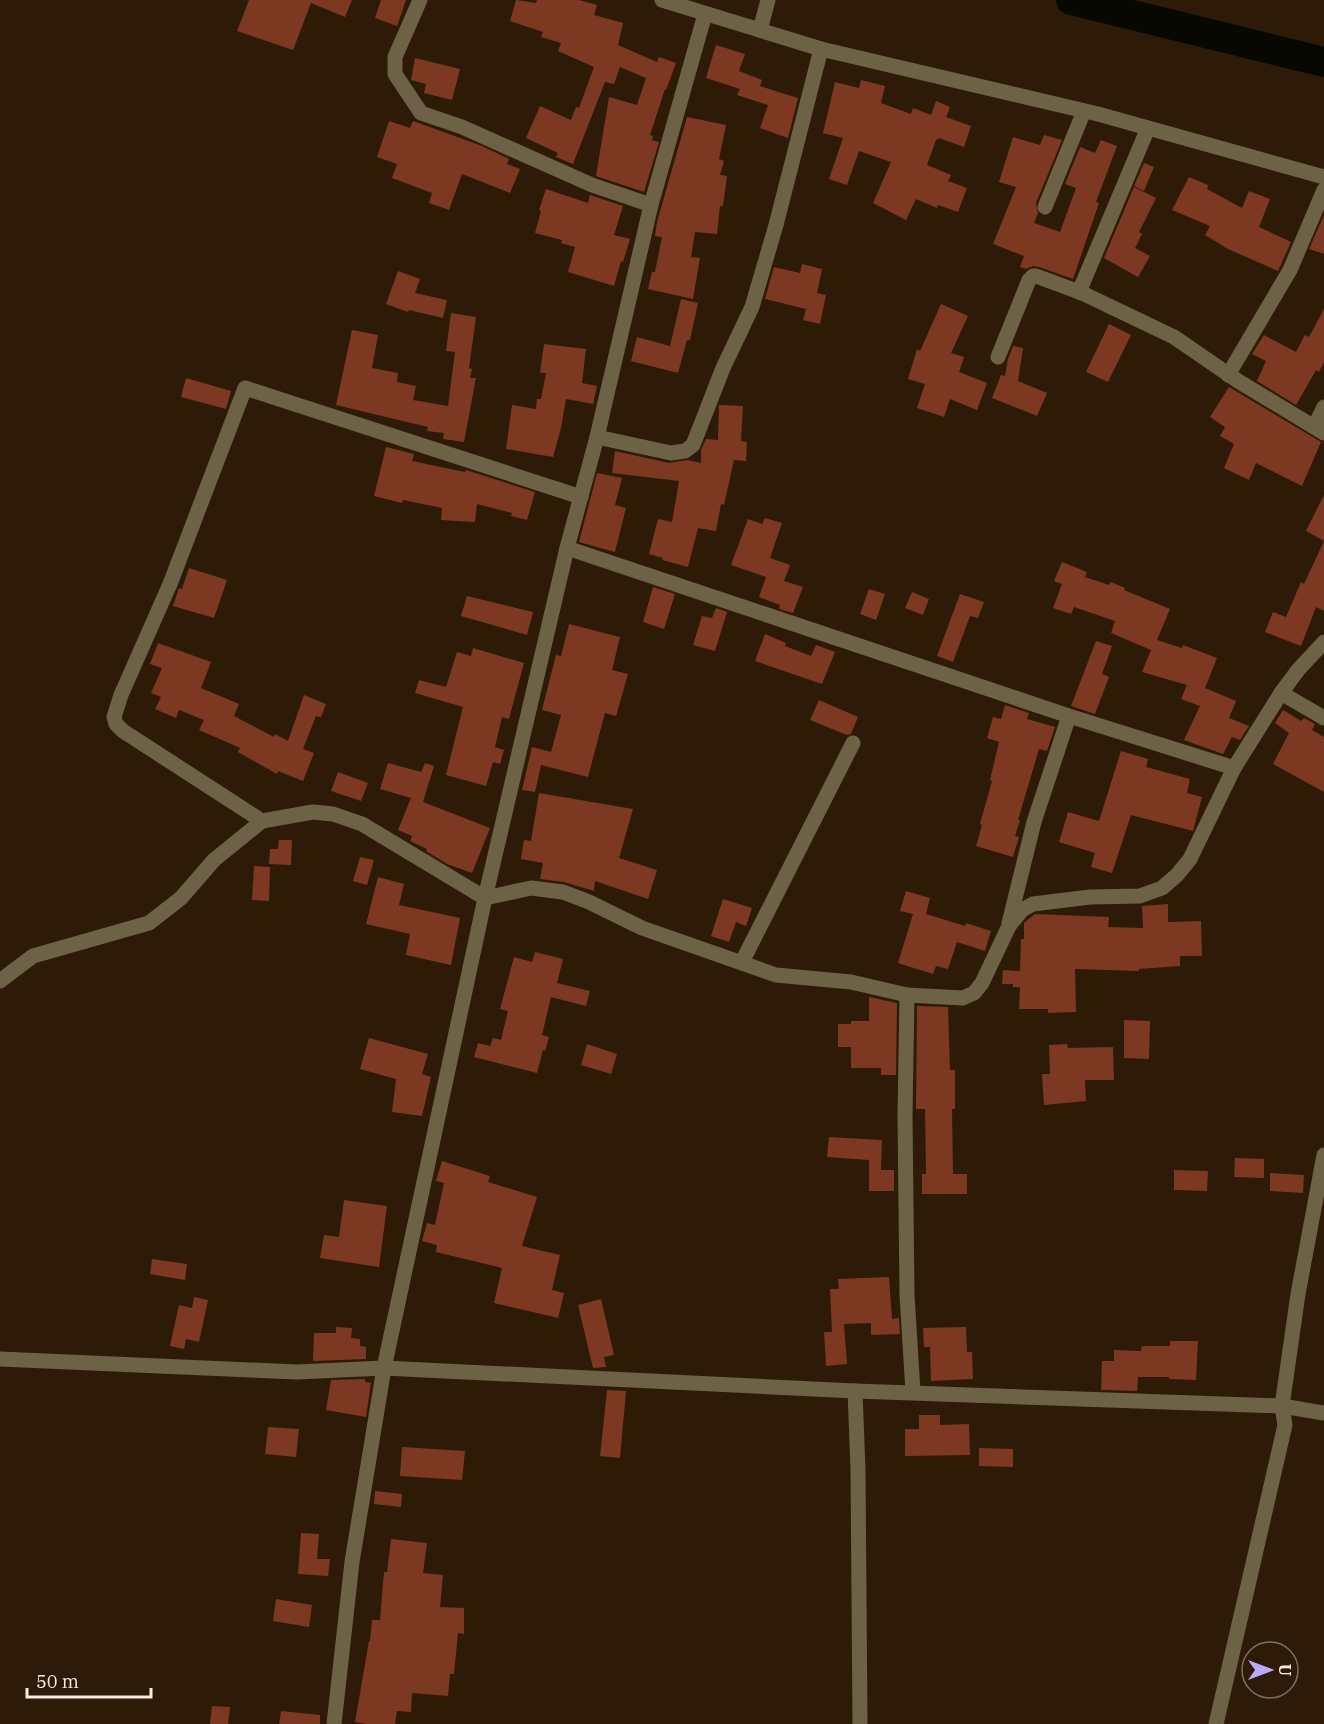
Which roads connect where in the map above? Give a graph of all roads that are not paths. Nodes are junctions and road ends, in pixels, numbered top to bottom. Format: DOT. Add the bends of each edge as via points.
graph roads {
  1 [pos="420,0"];
  2 [pos="662,0"];
  3 [pos="768,0"];
  4 [pos="705,14"];
  5 [pos="760,30"];
  6 [pos="820,49"];
  7 [pos="1084,111"];
  8 [pos="1148,128"];
  9 [pos="1324,177"];
  10 [pos="1324,190"];
  11 [pos="651,205"];
  12 [pos="1045,207"];
  13 [pos="1079,292"];
  14 [pos="998,357"];
  15 [pos="1228,375"];
  16 [pos="1324,407"];
  17 [pos="1319,430"];
  18 [pos="597,437"];
  19 [pos="580,497"];
  20 [pos="567,548"];
  21 [pos="1324,642"];
  22 [pos="1281,693"];
  23 [pos="1069,716"];
  24 [pos="1324,718"];
  25 [pos="853,743"];
  26 [pos="1234,768"];
  27 [pos="262,820"];
  28 [pos="485,898"];
  29 [pos="1009,926"];
  30 [pos="742,962"];
  31 [pos="0,981"];
  32 [pos="907,995"];
  33 [pos="1324,1155"];
  34 [pos="0,1359"];
  35 [pos="384,1368"];
  36 [pos="855,1391"];
  37 [pos="914,1392"];
  38 [pos="1282,1406"];
  39 [pos="1324,1413"];
  40 [pos="334,1724"];
  41 [pos="860,1724"];
  42 [pos="1216,1724"];
  1 -- 11 [label="street" via="393,66 398,82 421,112 592,185"];
  2 -- 4 [label="street"];
  3 -- 5 [label="street"];
  4 -- 5 [label="street"];
  4 -- 11 [label="street"];
  5 -- 6 [label="street"];
  6 -- 7 [label="street"];
  6 -- 18 [label="street" via="752,307 693,445 671,453"];
  7 -- 8 [label="street"];
  7 -- 12 [label="street"];
  8 -- 9 [label="street"];
  8 -- 13 [label="street"];
  10 -- 15 [label="street" via="1290,270"];
  11 -- 18 [label="street"];
  13 -- 14 [label="street" via="1031,277"];
  13 -- 15 [label="street" via="1174,337"];
  15 -- 17 [label="street"];
  16 -- 17 [label="street"];
  18 -- 19 [label="street"];
  19 -- 20 [label="street"];
  19 -- 27 [label="street" via="245,388 114,717 123,731"];
  20 -- 23 [label="street"];
  20 -- 28 [label="street"];
  21 -- 22 [label="street"];
  22 -- 24 [label="street"];
  22 -- 26 [label="street"];
  23 -- 26 [label="street"];
  23 -- 29 [label="street" via="1034,822"];
  25 -- 30 [label="street"];
  26 -- 29 [label="street" via="1190,859 1162,888 1140,896 1033,904 1022,910"];
  27 -- 28 [label="street" via="313,812 362,824"];
  27 -- 31 [label="street" via="214,860 181,898 149,923 33,956"];
  28 -- 30 [label="street" via="531,888 563,892 642,928"];
  28 -- 35 [label="street"];
  29 -- 32 [label="street" via="974,993 963,998"];
  30 -- 32 [label="street" via="777,975 851,982"];
  32 -- 37 [label="street" via="907,1295"];
  33 -- 38 [label="street"];
  34 -- 35 [label="street" via="297,1372"];
  35 -- 36 [label="street"];
  35 -- 40 [label="street" via="352,1562"];
  36 -- 37 [label="street"];
  36 -- 41 [label="street"];
  37 -- 38 [label="street"];
  38 -- 39 [label="street"];
  38 -- 42 [label="street" via="1285,1425"];
}
